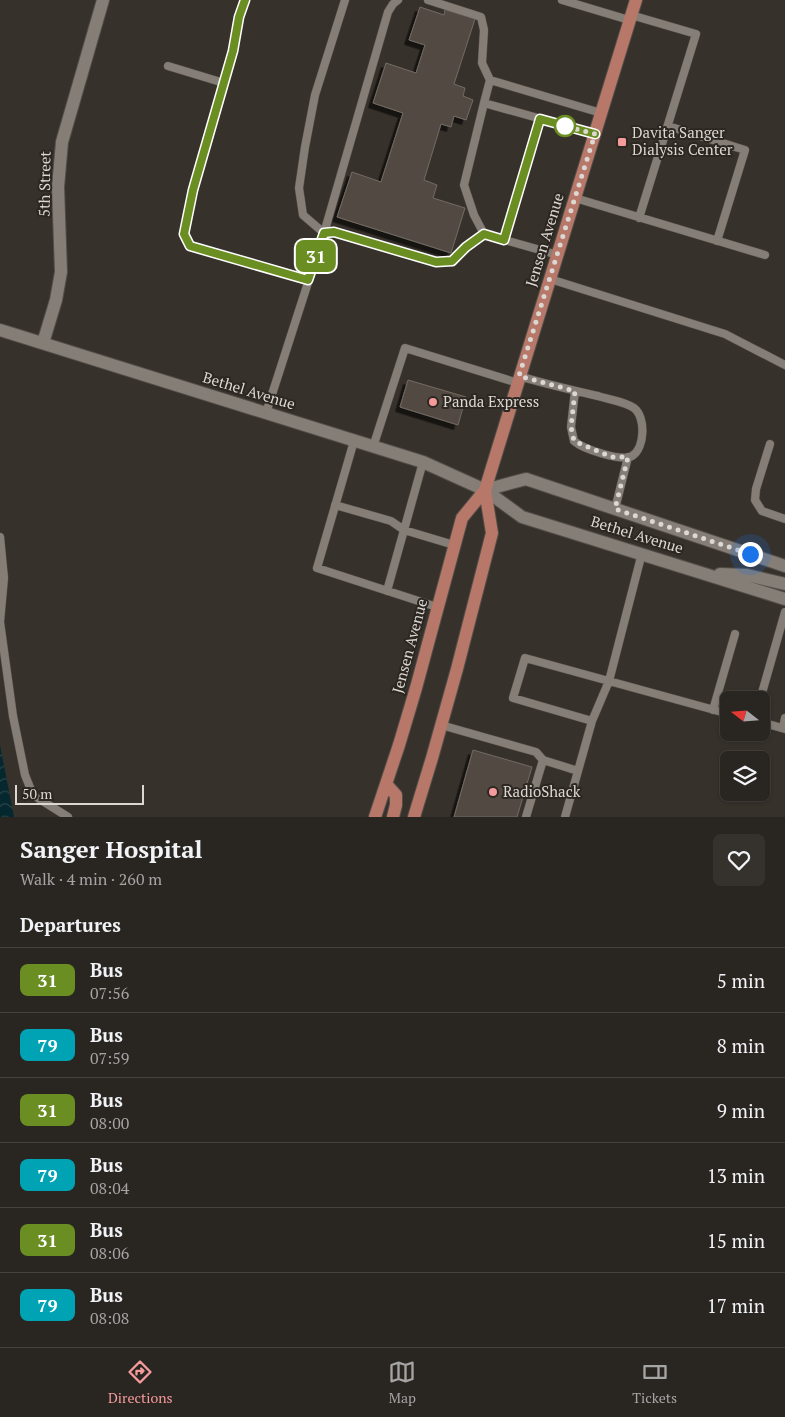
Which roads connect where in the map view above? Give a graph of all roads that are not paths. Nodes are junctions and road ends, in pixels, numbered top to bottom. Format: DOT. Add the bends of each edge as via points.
graph roads {
  1 [pos="103,0"];
  2 [pos="245,0"];
  3 [pos="345,0"];
  4 [pos="398,0"];
  5 [pos="428,0"];
  6 [pos="562,0"];
  7 [pos="636,0"];
  8 [pos="630,18"];
  9 [pos="168,66"];
  10 [pos="490,80"];
  11 [pos="224,83"];
  12 [pos="484,103"];
  13 [pos="601,113"];
  14 [pos="540,119"];
  15 [pos="668,126"];
  16 [pos="595,134"];
  17 [pos="575,198"];
  18 [pos="639,218"];
  19 [pos="324,233"];
  20 [pos="484,234"];
  21 [pos="504,240"];
  22 [pos="717,241"];
  23 [pos="558,255"];
  24 [pos="765,255"];
  25 [pos="550,279"];
  26 [pos="308,280"];
  27 [pos="0,330"];
  28 [pos="43,343"];
  29 [pos="785,365"];
  30 [pos="518,379"];
  31 [pos="575,391"];
  32 [pos="266,413"];
  33 [pos="354,441"];
  34 [pos="770,444"];
  35 [pos="373,446"];
  36 [pos="628,457"];
  37 [pos="423,462"];
  38 [pos="485,490"];
  39 [pos="335,505"];
  40 [pos="615,509"];
  41 [pos="785,519"];
  42 [pos="404,530"];
  43 [pos="0,537"];
  44 [pos="454,545"];
  45 [pos="642,553"];
  46 [pos="785,566"];
  47 [pos="703,573"];
  48 [pos="785,584"];
  49 [pos="387,591"];
  50 [pos="785,599"];
  51 [pos="438,607"];
  52 [pos="785,612"];
  53 [pos="734,634"];
  54 [pos="609,681"];
  55 [pos="763,691"];
  56 [pos="713,710"];
  57 [pos="720,712"];
  58 [pos="785,718"];
  59 [pos="592,721"];
  60 [pos="770,724"];
  61 [pos="441,725"];
  62 [pos="784,728"];
  63 [pos="543,760"];
  64 [pos="578,771"];
  65 [pos="386,784"];
  66 [pos="68,817"];
  67 [pos="375,817"];
  68 [pos="393,817"];
  69 [pos="414,817"];
  70 [pos="526,817"];
  71 [pos="565,817"];
  1 -- 28 [label="main road, 5th Street" via="62,142 58,187 61,272"];
  2 -- 11 [label="lane"];
  3 -- 19 [label="lane" via="316,95 299,188 303,215"];
  4 -- 19 [label="lane" via="388,12"];
  5 -- 10 [label="lane" via="481,17 484,30 482,63"];
  6 -- 8 [label="lane"];
  7 -- 8 [label="main road, Jensen Avenue"];
  8 -- 13 [label="main road, Jensen Avenue"];
  8 -- 15 [label="lane" via="696,34"];
  9 -- 11 [label="lane"];
  10 -- 12 [label="lane"];
  10 -- 13 [label="lane"];
  11 -- 26 [label="lane" via="193,190 184,234 190,246"];
  12 -- 14 [label="lane"];
  12 -- 20 [label="lane" via="464,185"];
  13 -- 16 [label="main road, Jensen Avenue"];
  14 -- 16 [label="lane"];
  14 -- 21 [label="lane"];
  15 -- 18 [label="lane"];
  15 -- 22 [label="lane" via="745,150"];
  16 -- 17 [label="main road, Jensen Avenue"];
  17 -- 18 [label="lane"];
  17 -- 23 [label="main road, Jensen Avenue"];
  18 -- 22 [label="lane"];
  19 -- 20 [label="lane" via="334,232 436,262 452,261"];
  19 -- 26 [label="lane"];
  20 -- 21 [label="lane"];
  21 -- 23 [label="lane"];
  22 -- 24 [label="lane"];
  23 -- 25 [label="main road, Jensen Avenue"];
  25 -- 29 [label="lane" via="725,334"];
  25 -- 30 [label="main road, Jensen Avenue"];
  26 -- 32 [label="lane"];
  27 -- 28 [label="main road, Bethel Avenue"];
  28 -- 32 [label="main road, Bethel Avenue"];
  30 -- 31 [label="lane"];
  30 -- 35 [label="lane" via="405,348"];
  30 -- 38 [label="main road, Jensen Avenue"];
  31 -- 36 [label="lane" via="571,427 574,441 612,457"];
  31 -- 36 [label="lane" via="628,405 641,414 643,433 638,451"];
  32 -- 33 [label="main road, Bethel Avenue"];
  33 -- 35 [label="main road, Bethel Avenue"];
  33 -- 39 [label="lane"];
  34 -- 41 [label="lane" via="755,500 762,511"];
  35 -- 37 [label="main road, Bethel Avenue"];
  36 -- 40 [label="lane"];
  37 -- 38 [label="main road, Bethel Avenue"];
  37 -- 42 [label="lane"];
  38 -- 40 [label="main road, Bethel Avenue" via="526,479"];
  38 -- 44 [label="main road, Jensen Avenue" via="462,518"];
  38 -- 45 [label="main road, Bethel Avenue" via="522,517"];
  38 -- 61 [label="main road, Jensen Avenue" via="492,532"];
  39 -- 42 [label="lane" via="391,521"];
  39 -- 49 [label="lane" via="317,568"];
  40 -- 46 [label="main road, Bethel Avenue"];
  42 -- 44 [label="lane"];
  42 -- 49 [label="lane"];
  43 -- 66 [label="lane" via="4,578 0,622 25,775 33,795"];
  44 -- 51 [label="main road, Jensen Avenue"];
  45 -- 47 [label="main road, Bethel Avenue"];
  45 -- 54 [label="lane"];
  47 -- 48 [label="main road" via="747,575"];
  47 -- 50 [label="main road, Bethel Avenue"];
  49 -- 51 [label="lane"];
  51 -- 65 [label="main road, Jensen Avenue"];
  52 -- 55 [label="lane"];
  53 -- 56 [label="lane"];
  54 -- 56 [label="lane"];
  54 -- 59 [label="lane"];
  54 -- 59 [label="lane" via="525,658 514,698"];
  56 -- 57 [label="lane"];
  58 -- 62 [label="lane"];
  59 -- 64 [label="lane"];
  60 -- 62 [label="lane"];
  61 -- 63 [label="lane" via="536,752"];
  61 -- 69 [label="main road, Jensen Avenue"];
  63 -- 64 [label="lane"];
  63 -- 70 [label="lane"];
  64 -- 71 [label="lane"];
  65 -- 67 [label="main road, Jensen Avenue"];
  65 -- 68 [label="main road" via="396,795"];
}
